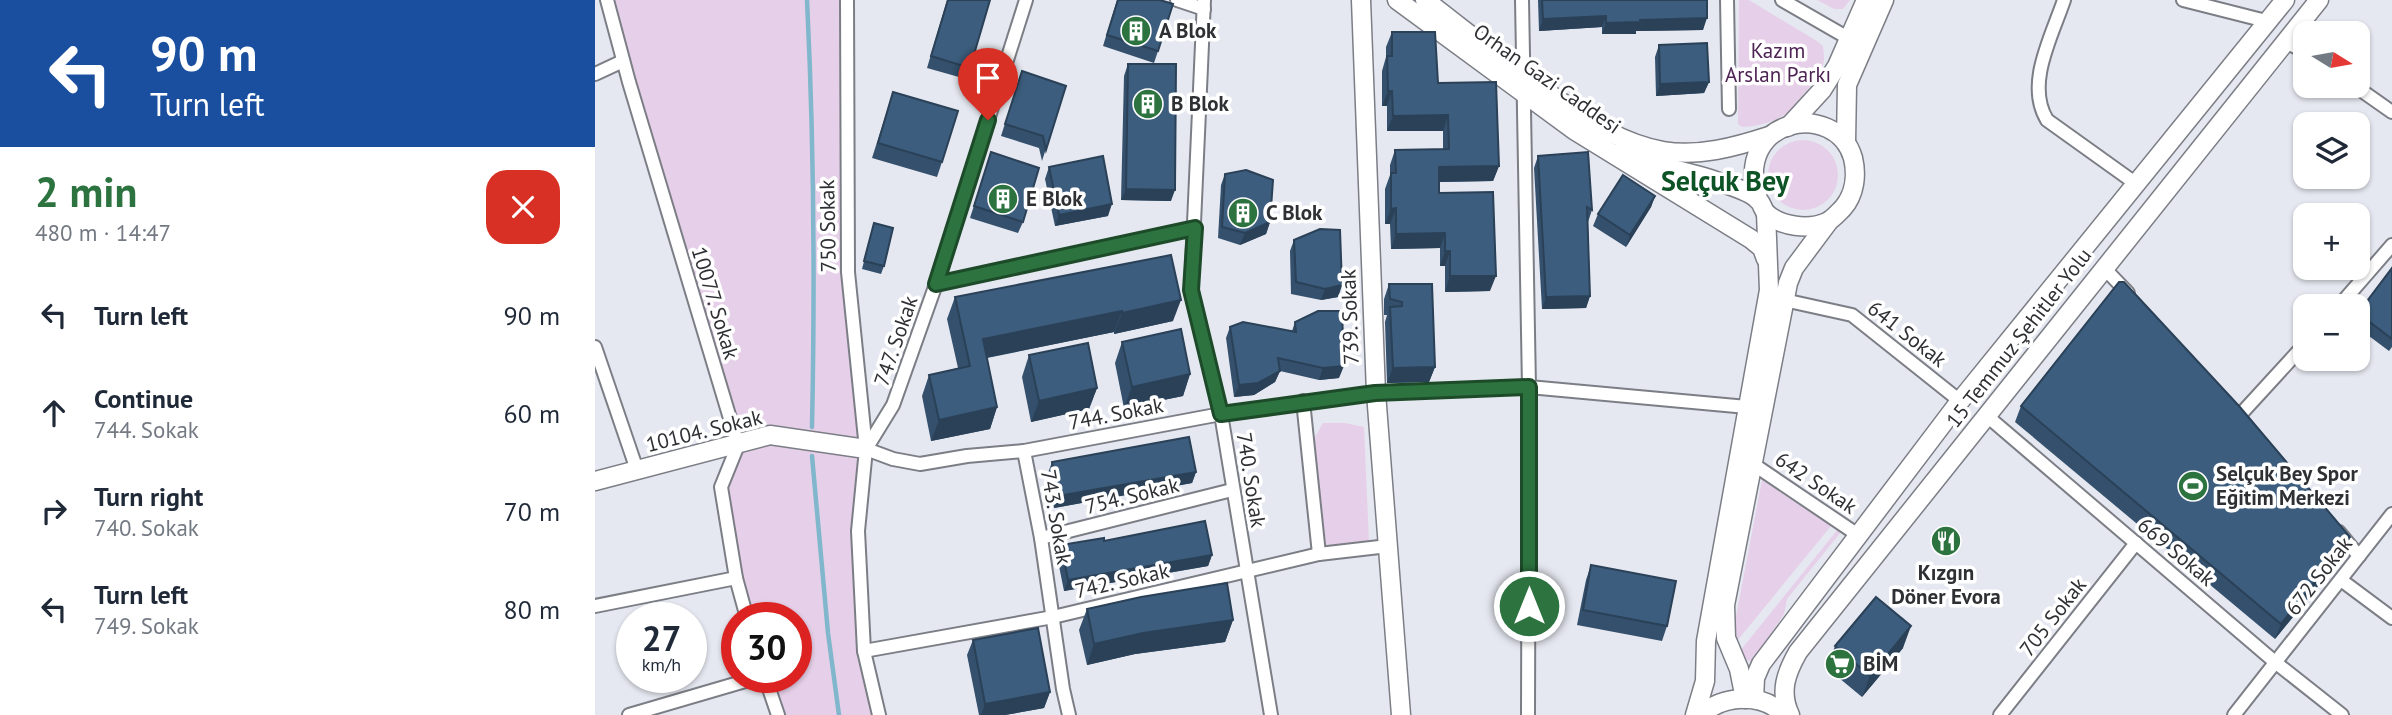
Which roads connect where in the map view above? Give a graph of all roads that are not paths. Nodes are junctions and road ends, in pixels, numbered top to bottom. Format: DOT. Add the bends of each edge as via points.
graph roads {
  1 [pos="607,0"];
  2 [pos="846,0"];
  3 [pos="1025,0"];
  4 [pos="1177,0"];
  5 [pos="1361,0"];
  6 [pos="1397,0"];
  7 [pos="1425,0"];
  8 [pos="1522,0"];
  9 [pos="1727,0"];
  10 [pos="1782,0"];
  11 [pos="1866,0"];
  12 [pos="1884,0"];
  13 [pos="2064,0"];
  14 [pos="2183,0"];
  15 [pos="2285,0"];
  16 [pos="2319,0"];
  17 [pos="1204,5"];
  18 [pos="2266,21"];
  19 [pos="1848,38"];
  20 [pos="2286,42"];
  21 [pos="2293,46"];
  22 [pos="623,61"];
  23 [pos="595,74"];
  24 [pos="1524,85"];
  25 [pos="2370,97"];
  26 [pos="1729,109"];
  27 [pos="2392,112"];
  28 [pos="1787,128"];
  29 [pos="1769,136"];
  30 [pos="1846,142"];
  31 [pos="1616,154"];
  32 [pos="2135,183"];
  33 [pos="1762,206"];
  34 [pos="1829,221"];
  35 [pos="1195,228"];
  36 [pos="2392,245"];
  37 [pos="1770,268"];
  38 [pos="2103,268"];
  39 [pos="936,284"];
  40 [pos="2349,294"];
  41 [pos="1784,300"];
  42 [pos="2140,306"];
  43 [pos="595,347"];
  44 [pos="2293,357"];
  45 [pos="1529,387"];
  46 [pos="1375,393"];
  47 [pos="1303,401"];
  48 [pos="1959,401"];
  49 [pos="1747,407"];
  50 [pos="1221,414"];
  51 [pos="2240,415"];
  52 [pos="1987,416"];
  53 [pos="738,444"];
  54 [pos="866,450"];
  55 [pos="1024,451"];
  56 [pos="1753,464"];
  57 [pos="637,470"];
  58 [pos="595,481"];
  59 [pos="1232,490"];
  60 [pos="2392,514"];
  61 [pos="2334,526"];
  62 [pos="1859,535"];
  63 [pos="1041,538"];
  64 [pos="2136,543"];
  65 [pos="1388,546"];
  66 [pos="1319,554"];
  67 [pos="2359,556"];
  68 [pos="1246,572"];
  69 [pos="736,579"];
  70 [pos="2341,580"];
  71 [pos="742,602"];
  72 [pos="595,606"];
  73 [pos="1053,617"];
  74 [pos="2392,618"];
  75 [pos="864,651"];
  76 [pos="2275,662"];
  77 [pos="721,688"];
  78 [pos="770,693"];
  79 [pos="1749,699"];
  80 [pos="629,715"];
  81 [pos="778,715"];
  82 [pos="879,715"];
  83 [pos="1069,715"];
  84 [pos="1271,715"];
  85 [pos="1401,715"];
  86 [pos="1528,715"];
  87 [pos="1695,715"];
  88 [pos="1701,715"];
  89 [pos="1784,715"];
  90 [pos="1790,715"];
  91 [pos="2000,715"];
  92 [pos="2234,715"];
  93 [pos="2342,715"];
  1 -- 22 [label="street, 10077. Sokak"];
  2 -- 54 [label="street, 750 Sokak" via="848,272"];
  3 -- 39 [label="street, 747. Sokak"];
  4 -- 17 [label="street"];
  5 -- 46 [label="main road, 739. Sokak"];
  6 -- 24 [label="main road, Orhan Gazi Caddesi"];
  7 -- 24 [label="main road"];
  8 -- 24 [label="street"];
  9 -- 26 [label="street"];
  10 -- 19 [label="street"];
  11 -- 19 [label="main road"];
  12 -- 30 [label="main road" via="1847,85"];
  13 -- 32 [label="street" via="2039,79 2042,112"];
  14 -- 18 [label="street"];
  15 -- 18 [label="main road, 15 Temmuz Şehitler Yolu"];
  16 -- 20 [label="main road, 15 Temmuz Şehitler Yolu"];
  17 -- 35 [label="street, 740. Sokak"];
  18 -- 32 [label="main road, 15 Temmuz Şehitler Yolu"];
  19 -- 28 [label="main road" via="1822,90"];
  20 -- 21 [label="street"];
  20 -- 38 [label="main road, 15 Temmuz Şehitler Yolu"];
  22 -- 23 [label="street"];
  22 -- 53 [label="street, 10077. Sokak"];
  24 -- 29 [label="main road" via="1620,139 1666,152 1729,148"];
  24 -- 31 [label="main road, Orhan Gazi Caddesi" via="1574,130"];
  24 -- 45 [label="street"];
  25 -- 27 [label="street"];
  28 -- 29 [label="main road"];
  28 -- 30 [label="main road" via="1815,124"];
  29 -- 33 [label="main road" via="1753,164 1752,182"];
  30 -- 34 [label="main road" via="1856,171 1854,187 1847,204"];
  31 -- 33 [label="main road" via="1712,180"];
  31 -- 37 [label="main road, Orhan Gazi Caddesi" via="1751,239 1762,248"];
  32 -- 48 [label="main road, 15 Temmuz Şehitler Yolu"];
  33 -- 34 [label="main road" via="1784,223 1801,227"];
  33 -- 37 [label="main road"];
  34 -- 41 [label="main road" via="1794,268"];
  35 -- 39 [label="street"];
  35 -- 50 [label="street, 740. Sokak" via="1191,290"];
  36 -- 40 [label="street"];
  37 -- 49 [label="main road"];
  38 -- 42 [label="street"];
  38 -- 52 [label="main road, 15 Temmuz Şehitler Yolu"];
  39 -- 54 [label="street, 747. Sokak" via="894,405"];
  41 -- 48 [label="street, 641 Sokak" via="1853,314"];
  41 -- 56 [label="main road"];
  43 -- 57 [label="street"];
  44 -- 51 [label="street"];
  45 -- 46 [label="street, 744. Sokak"];
  45 -- 49 [label="street, 744. Sokak"];
  45 -- 86 [label="street"];
  46 -- 47 [label="street, 744. Sokak"];
  46 -- 65 [label="main road, 739. Sokak"];
  47 -- 50 [label="street, 744. Sokak"];
  47 -- 66 [label="street"];
  48 -- 62 [label="main road, 15 Temmuz Şehitler Yolu"];
  49 -- 87 [label="main road" via="1706,641 1705,681"];
  50 -- 55 [label="street, 744. Sokak"];
  50 -- 59 [label="street, 740. Sokak"];
  52 -- 64 [label="street, 669 Sokak"];
  52 -- 90 [label="main road, 15 Temmuz Şehitler Yolu" via="1798,652 1788,668 1783,693"];
  53 -- 54 [label="main road, 10104. Sokak" via="770,435"];
  53 -- 57 [label="main road, 10104. Sokak"];
  53 -- 69 [label="street" via="721,487"];
  54 -- 55 [label="street, 744. Sokak" via="920,464"];
  54 -- 75 [label="street" via="858,531"];
  55 -- 63 [label="street, 743. Sokak"];
  56 -- 62 [label="street, 642 Sokak"];
  56 -- 79 [label="main road" via="1724,622"];
  57 -- 58 [label="main road, 10104. Sokak"];
  59 -- 63 [label="street, 754. Sokak"];
  59 -- 68 [label="street, 740. Sokak"];
  60 -- 67 [label="street, 672 Sokak"];
  61 -- 67 [label="street"];
  62 -- 79 [label="main road, 15 Temmuz Şehitler Yolu" via="1761,664"];
  63 -- 73 [label="street, 743. Sokak"];
  64 -- 76 [label="street, 669 Sokak"];
  64 -- 91 [label="street, 705 Sokak"];
  65 -- 66 [label="street, 742. Sokak"];
  65 -- 85 [label="main road, 739. Sokak"];
  66 -- 68 [label="street, 742. Sokak"];
  67 -- 70 [label="street, 672 Sokak"];
  68 -- 73 [label="street, 742. Sokak"];
  68 -- 84 [label="street, 740. Sokak"];
  69 -- 71 [label="street"];
  69 -- 72 [label="street"];
  70 -- 74 [label="street"];
  70 -- 76 [label="street, 672 Sokak"];
  73 -- 75 [label="street, 742. Sokak"];
  73 -- 83 [label="street, 743. Sokak"];
  75 -- 82 [label="street"];
  76 -- 92 [label="street, 672 Sokak"];
  76 -- 93 [label="street, 669 Sokak"];
  77 -- 80 [label="street"];
  78 -- 81 [label="street"];
  79 -- 88 [label="main road" via="1732,699"];
  79 -- 89 [label="main road"];
}
